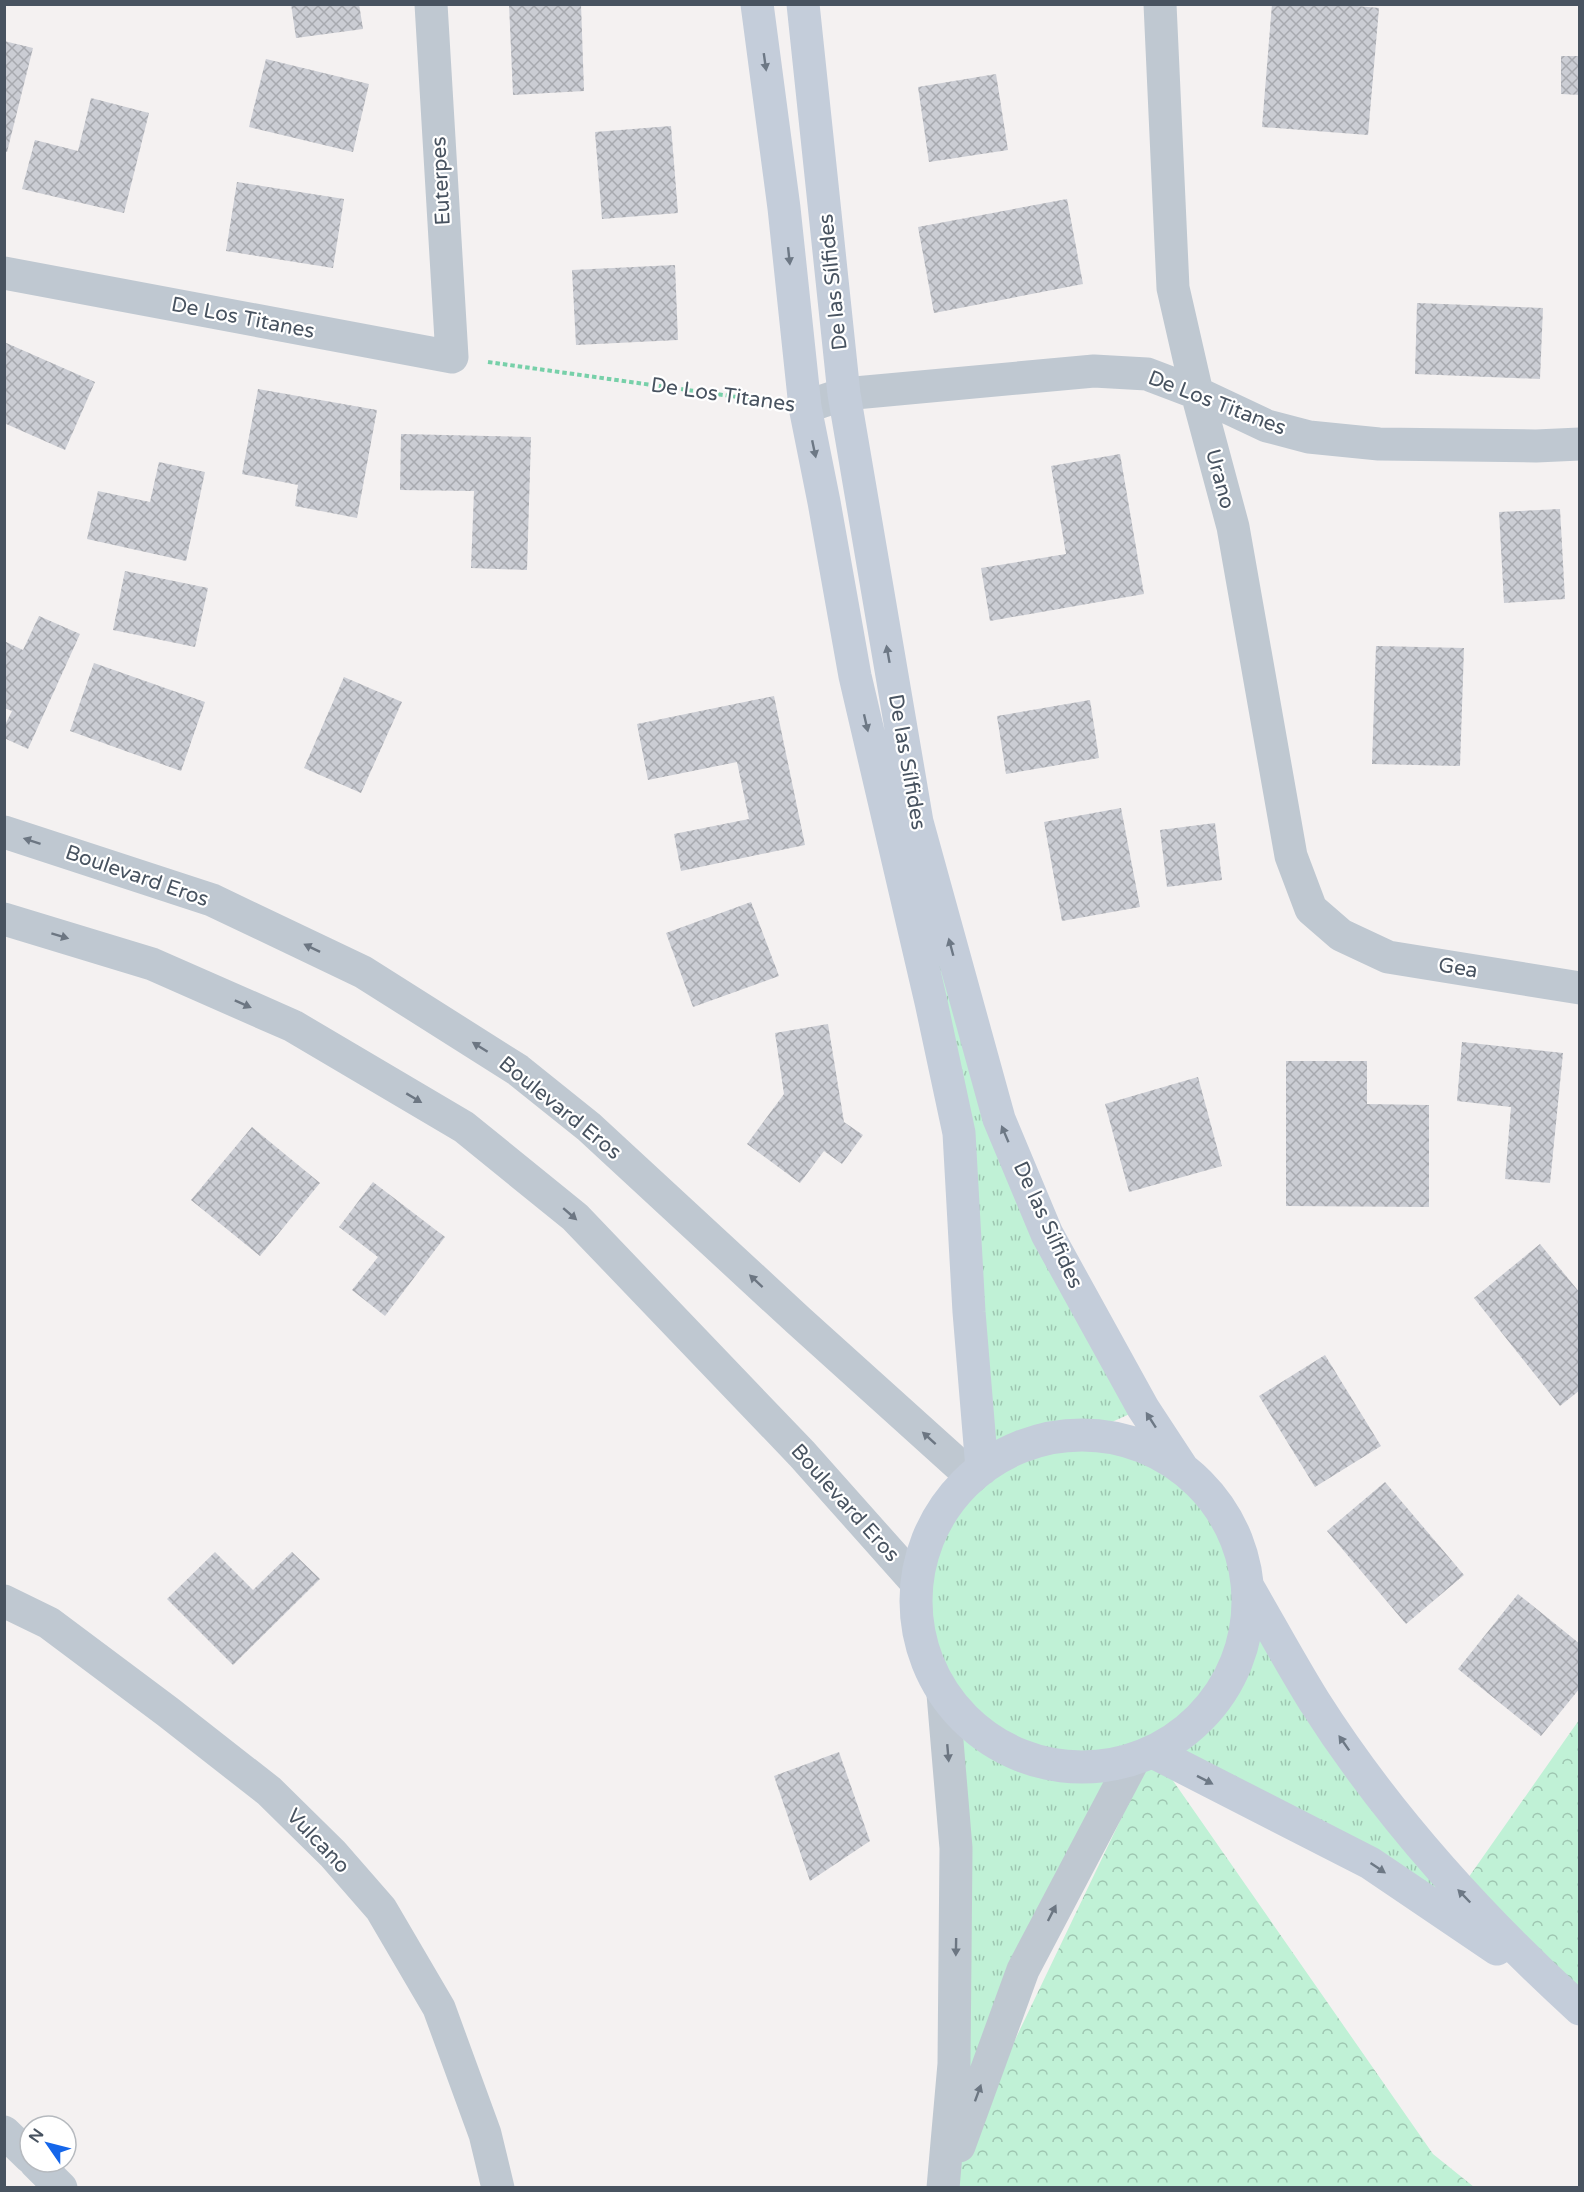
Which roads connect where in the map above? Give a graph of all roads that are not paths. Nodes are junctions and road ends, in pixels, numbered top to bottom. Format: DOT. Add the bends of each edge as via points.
graph roads {
  1 [pos="431,4"];
  2 [pos="757,4"];
  3 [pos="803,4"];
  4 [pos="1160,4"];
  5 [pos="4,273"];
  6 [pos="452,357"];
  7 [pos="1197,393"];
  8 [pos="844,394"];
  9 [pos="805,407"];
  10 [pos="1580,444"];
  11 [pos="4,832"];
  12 [pos="4,919"];
  13 [pos="1341,935"];
  14 [pos="1580,988"];
  15 [pos="1183,1469"];
  16 [pos="977,1473"];
  17 [pos="916,1582"];
  18 [pos="1248,1587"];
  19 [pos="4,1602"];
  20 [pos="943,1695"];
  21 [pos="1143,1756"];
  22 [pos="1573,2003"];
  23 [pos="4,2132"];
  24 [pos="18,2145"];
  25 [pos="47,2174"];
  26 [pos="61,2187"];
  27 [pos="498,2187"];
  28 [pos="943,2187"];
  1 -- 6 [label="street, Euterpes"];
  2 -- 9 [label="main road, De las Sílfides, one-way"];
  3 -- 8 [label="main road, De las Sílfides"];
  4 -- 7 [label="street, Urano" via="1173,288"];
  5 -- 6 [label="street, De Los Titanes"];
  7 -- 8 [label="street, De Los Titanes" via="1147,374 1095,371"];
  7 -- 10 [label="street, De Los Titanes" via="1267,426 1310,437 1379,444"];
  7 -- 13 [label="street, Urano" via="1233,527 1291,856 1311,909"];
  8 -- 9 [label="street, De Los Titanes"];
  15 -- 8 [label="main road, De las Sílfides, one-way" via="1143,1408 1047,1234 999,1119 916,822"];
  9 -- 16 [label="main road, De las Sílfides, one-way" via="855,676 959,1133"];
  16 -- 11 [label="street, Boulevard Eros, one-way" via="799,1321 589,1127 518,1070 363,972 212,900"];
  12 -- 17 [label="street, Boulevard Eros, one-way" via="152,964 293,1026 464,1127 575,1217 802,1454"];
  13 -- 14 [label="street, Gea" via="1388,957"];
  15 -- 16 [label="main road" via="1153,1450 1119,1439 1082,1434 1047,1439 1013,1450"];
  15 -- 18 [label="main road" via="1215,1501 1238,1541"];
  16 -- 17 [label="main road" via="951,1498 935,1524"];
  17 -- 20 [label="main road" via="917,1621 926,1659"];
  18 -- 21 [label="main road" via="1245,1636 1227,1684 1196,1724"];
  22 -- 18 [label="main road, one-way" via="1460,1891 1380,1794 1315,1702"];
  19 -- 27 [label="street, Vulcano" via="49,1623 269,1791 333,1854 381,1909 439,2008 485,2134"];
  20 -- 21 [label="main road" via="980,1734 1027,1759 1080,1768"];
  20 -- 28 [label="street, one-way" via="956,1848 954,2064"];
  21 -- 22 [label="main road, one-way" via="1370,1863"];
  28 -- 21 [label="street, one-way" via="1023,1970"];
  23 -- 24 [label="street"];
  25 -- 26 [label="street"];
}
